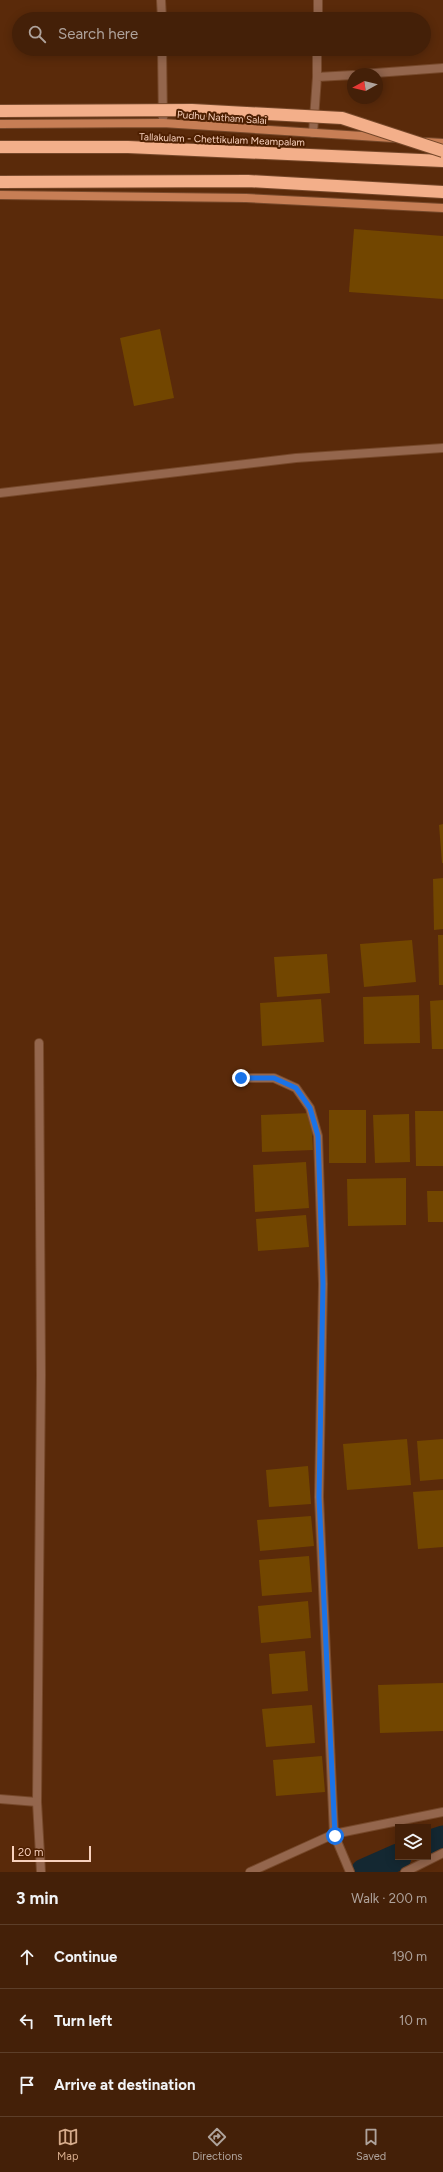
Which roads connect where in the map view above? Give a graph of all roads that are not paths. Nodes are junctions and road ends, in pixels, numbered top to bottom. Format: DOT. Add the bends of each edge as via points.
graph roads {
  1 [pos="161,0"];
  2 [pos="318,0"];
  3 [pos="162,12"];
  4 [pos="318,12"];
  5 [pos="162,56"];
  6 [pos="317,56"];
  7 [pos="443,68"];
  8 [pos="383,72"];
  9 [pos="347,75"];
  10 [pos="317,77"];
  11 [pos="0,111"];
  12 [pos="163,123"];
  13 [pos="0,124"];
  14 [pos="313,133"];
  15 [pos="443,143"];
  16 [pos="0,147"];
  17 [pos="443,151"];
  18 [pos="443,162"];
  19 [pos="0,182"];
  20 [pos="443,192"];
  21 [pos="0,195"];
  22 [pos="443,208"];
  23 [pos="443,448"];
  24 [pos="0,493"];
  25 [pos="39,1043"];
  26 [pos="241,1078"];
  27 [pos="0,1799"];
  28 [pos="37,1802"];
  29 [pos="443,1812"];
  30 [pos="335,1835"];
  31 [pos="443,1853"];
  32 [pos="41,1872"];
  33 [pos="250,1872"];
  34 [pos="350,1872"];
  35 [pos="405,1872"];
  1 -- 3 [label="street"];
  2 -- 4 [label="street"];
  5 -- 12 [label="street"];
  6 -- 10 [label="street"];
  7 -- 8 [label="street"];
  9 -- 10 [label="street"];
  10 -- 14 [label="street"];
  11 -- 17 [label="highway, bridge" via="192,110 342,118"];
  12 -- 13 [label="main road, Pudhu Natham Salai"];
  12 -- 14 [label="main road, Pudhu Natham Salai"];
  14 -- 15 [label="main road, Pudhu Natham Salai"];
  16 -- 18 [label="highway, Tallakulam - Chettikulam Meampalam" via="128,147"];
  19 -- 20 [label="highway" via="248,181"];
  21 -- 22 [label="main road" via="246,198"];
  23 -- 24 [label="street" via="296,458"];
  25 -- 28 [label="street" via="41,1383"];
  26 -- 30 [label="street" via="274,1078 296,1088 310,1108 318,1136 323,1284 319,1497"];
  27 -- 28 [label="street"];
  28 -- 32 [label="street"];
  29 -- 30 [label="street"];
  30 -- 33 [label="street"];
  30 -- 34 [label="street"];
  31 -- 35 [label="street"];
}
